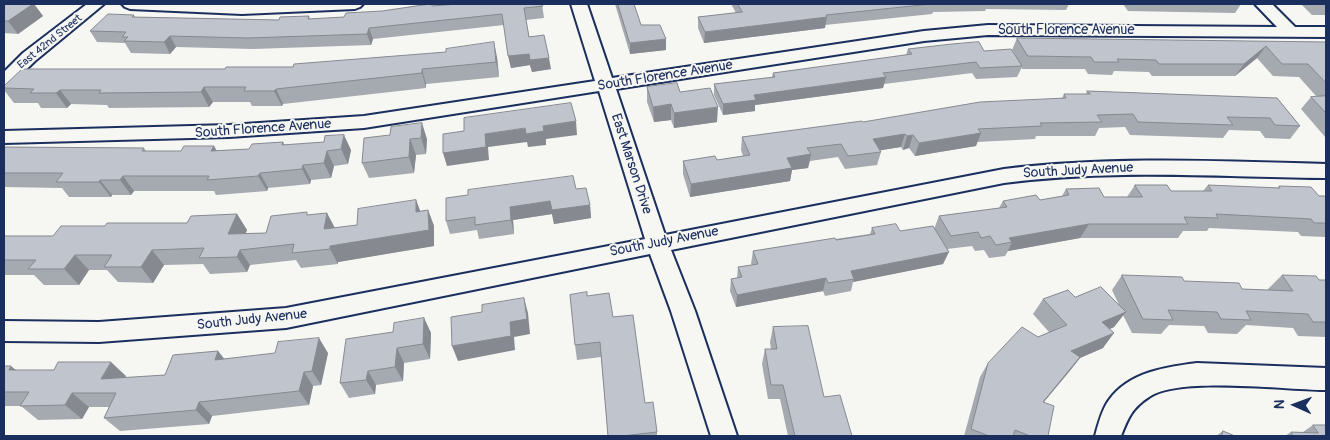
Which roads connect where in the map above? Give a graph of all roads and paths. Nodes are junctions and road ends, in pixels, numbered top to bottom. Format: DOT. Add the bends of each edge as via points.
graph roads {
  1 [pos="96,4"];
  2 [pos="130,4"];
  3 [pos="355,4"];
  4 [pos="579,4"];
  5 [pos="1263,4"];
  6 [pos="1290,32"];
  7 [pos="1326,32"];
  8 [pos="4,81"];
  9 [pos="606,85"];
  10 [pos="4,137"];
  11 [pos="1326,171"];
  12 [pos="657,243"];
  13 [pos="4,331"];
  14 [pos="1326,379"];
  15 [pos="724,436"];
  16 [pos="1108,436"];
  1 -- 8 [label="street, East 42nd Street"];
  2 -- 3 [label="street" via="244,11"];
  4 -- 9 [label="street, East Marson Drive"];
  5 -- 6 [label="street"];
  6 -- 7 [label="street, South Florence Avenue"];
  6 -- 9 [label="street, South Florence Avenue" via="988,30 924,36"];
  9 -- 10 [label="street, South Florence Avenue" via="364,122 286,129"];
  9 -- 12 [label="street, East Marson Drive"];
  11 -- 12 [label="street, South Judy Avenue" via="1105,167 1045,170"];
  12 -- 13 [label="street, South Judy Avenue" via="286,318 99,332"];
  12 -- 15 [label="street, East Marson Drive"];
  14 -- 16 [label="street" via="1197,374 1161,379 1140,388 1118,408"];
}
